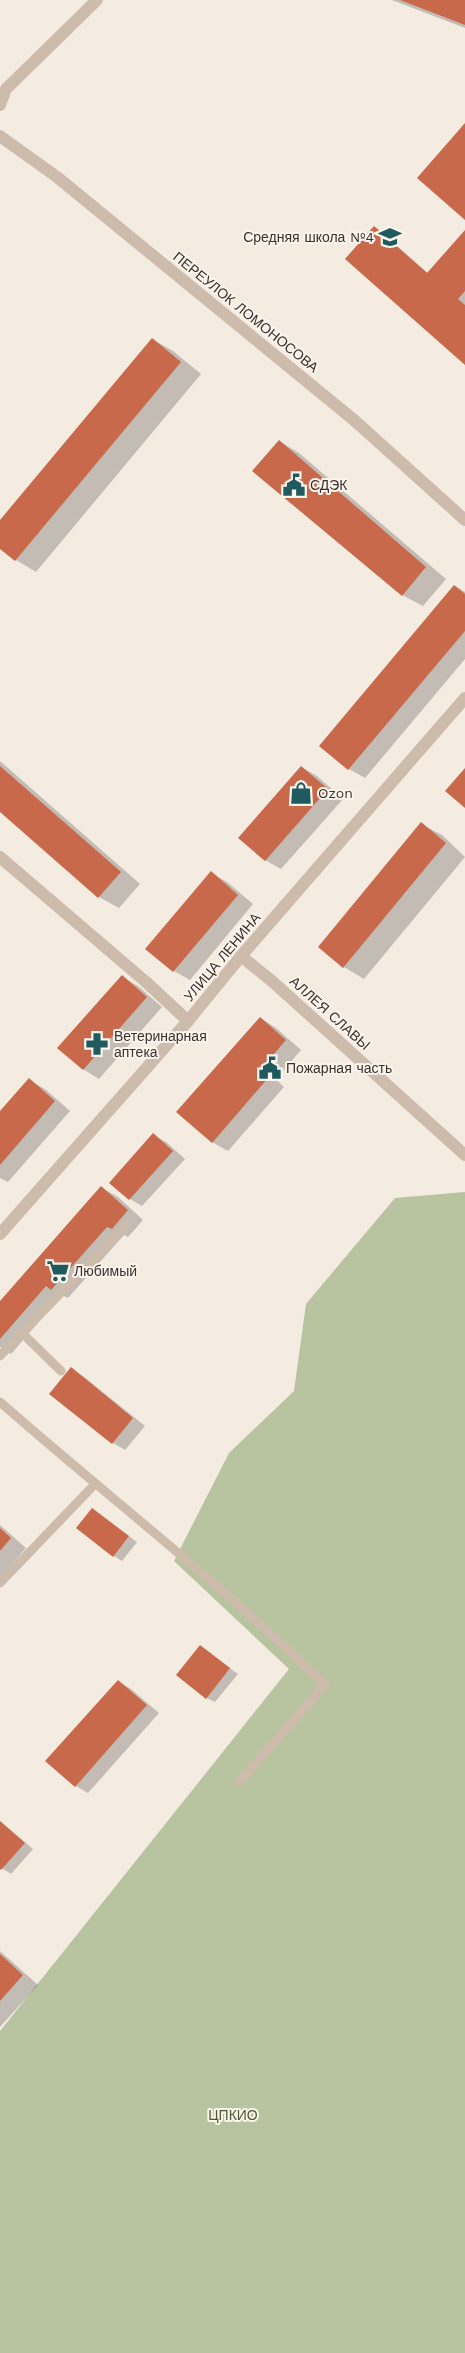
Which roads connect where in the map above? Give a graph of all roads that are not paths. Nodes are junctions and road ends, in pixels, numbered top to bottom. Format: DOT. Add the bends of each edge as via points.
graph roads {
  1 [pos="97,0"];
  2 [pos="0,104"];
  3 [pos="0,136"];
  4 [pos="465,520"];
  5 [pos="465,698"];
  6 [pos="0,857"];
  7 [pos="241,956"];
  8 [pos="188,1020"];
  9 [pos="465,1155"];
  10 [pos="126,1225"];
  11 [pos="0,1234"];
  12 [pos="22,1333"];
  13 [pos="0,1356"];
  14 [pos="61,1371"];
  15 [pos="0,1402"];
  16 [pos="95,1484"];
  17 [pos="0,1584"];
  18 [pos="239,1782"];
  1 -- 2 [label="street" via="6,89"];
  3 -- 4 [label="street, ПЕРЕУЛОК ЛОМОНОСОВА" via="57,177 354,420"];
  5 -- 7 [label="street, УЛИЦА ЛЕНИНА"];
  6 -- 8 [label="street"];
  7 -- 8 [label="street, УЛИЦА ЛЕНИНА"];
  7 -- 9 [label="street, АЛЛЕЯ СЛАВЫ"];
  8 -- 11 [label="street, УЛИЦА ЛЕНИНА"];
  10 -- 12 [label="lane"];
  12 -- 13 [label="lane"];
  12 -- 14 [label="lane"];
  15 -- 16 [label="lane"];
  16 -- 17 [label="lane"];
  16 -- 18 [label="lane" via="275,1636 324,1686"];
}
